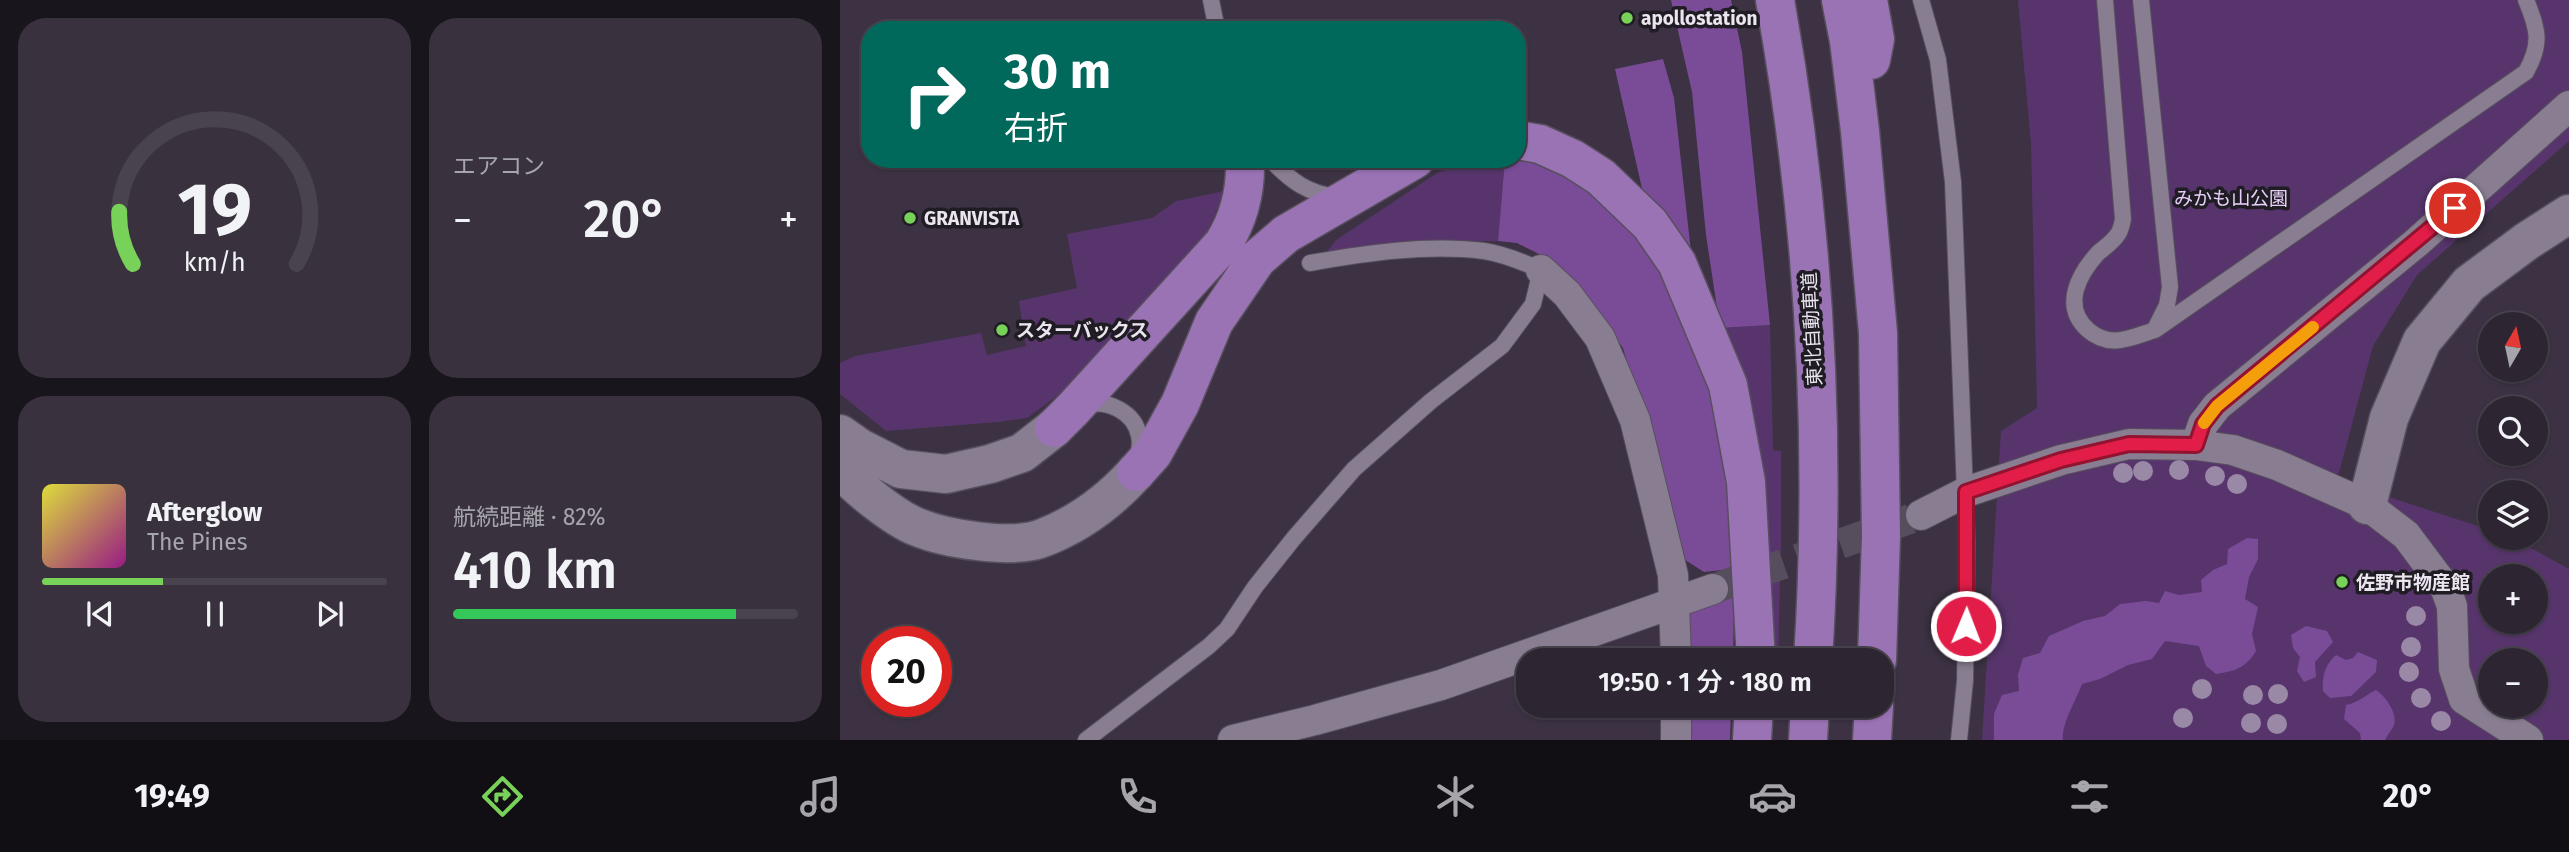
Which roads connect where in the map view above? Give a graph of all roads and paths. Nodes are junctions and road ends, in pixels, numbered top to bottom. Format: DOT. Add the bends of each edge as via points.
graph roads {
  1 [pos="1211,0"];
  2 [pos="1775,0"];
  3 [pos="1841,0"];
  4 [pos="1868,0"];
  5 [pos="1921,0"];
  6 [pos="2105,0"];
  7 [pos="2141,0"];
  8 [pos="2526,0"];
  9 [pos="1215,21"];
  10 [pos="2569,106"];
  11 [pos="1860,131"];
  12 [pos="1526,142"];
  13 [pos="1251,168"];
  14 [pos="1267,168"];
  15 [pos="1399,168"];
  16 [pos="1348,197"];
  17 [pos="2569,214"];
  18 [pos="1310,263"];
  19 [pos="1541,270"];
  20 [pos="2155,330"];
  21 [pos="1063,418"];
  22 [pos="840,434"];
  23 [pos="2196,445"];
  24 [pos="840,468"];
  25 [pos="1136,472"];
  26 [pos="1966,492"];
  27 [pos="2367,505"];
  28 [pos="1921,515"];
  29 [pos="1713,589"];
  30 [pos="1675,602"];
  31 [pos="1676,648"];
  32 [pos="1755,648"];
  33 [pos="1813,648"];
  34 [pos="1877,648"];
  35 [pos="1676,718"];
  36 [pos="1753,718"];
  37 [pos="1809,718"];
  38 [pos="1873,718"];
  39 [pos="1086,740"];
  40 [pos="1233,740"];
  41 [pos="1676,740"];
  42 [pos="1752,740"];
  43 [pos="1808,740"];
  44 [pos="1872,740"];
  45 [pos="1959,740"];
  46 [pos="2528,740"];
  1 -- 9 [label="lane"];
  2 -- 33 [label="highway, 東北自動車道" via="1795,133 1814,338"];
  3 -- 11 [label="highway"];
  4 -- 11 [label="highway" via="1875,39"];
  5 -- 26 [label="lane" via="1938,60 1953,182"];
  6 -- 20 [label="lane" via="2123,219 2120,233 2081,274 2074,293 2075,309 2084,326 2099,339 2126,340"];
  7 -- 20 [label="lane" via="2170,287"];
  8 -- 20 [label="lane" via="2538,38 2526,72"];
  10 -- 23 [label="street" via="2416,243 2217,406 2203,424"];
  11 -- 34 [label="highway" via="1878,333"];
  12 -- 32 [label="highway" via="1573,159 1601,177 1650,224 1677,263 1728,385 1746,481"];
  13 -- 21 [label="highway" via="1235,224 1223,244"];
  14 -- 16 [label="lane" via="1321,195"];
  15 -- 16 [label="highway"];
  16 -- 25 [label="highway" via="1286,234 1257,259 1214,322 1180,404 1153,453"];
  17 -- 27 [label="main road" via="2469,284 2422,341 2389,418"];
  18 -- 19 [label="lane" via="1441,248 1486,251"];
  19 -- 30 [label="street" via="1567,294 1600,338 1634,420 1673,575"];
  19 -- 39 [label="lane" via="1533,304 1502,346 1354,469 1286,547 1227,629"];
  21 -- 22 [label="main road" via="1022,453 946,474 901,469"];
  21 -- 25 [label="lane" via="1097,402 1125,413 1140,436"];
  23 -- 26 [label="street" via="2129,444 2061,460"];
  23 -- 27 [label="street" via="2233,450 2277,464"];
  24 -- 25 [label="main road" via="874,499 916,526 954,538 999,543 1037,540 1082,520 1117,494"];
  26 -- 28 [label="street"];
  26 -- 45 [label="lane" via="1965,681"];
  27 -- 46 [label="street" via="2406,535 2445,587 2452,606 2455,670 2464,699"];
  29 -- 30 [label="street"];
  30 -- 31 [label="street"];
  30 -- 40 [label="street" via="1441,685"];
  35 -- 41 [label="street"];
  36 -- 42 [label="highway"];
  37 -- 43 [label="highway"];
  38 -- 44 [label="highway"];
}
